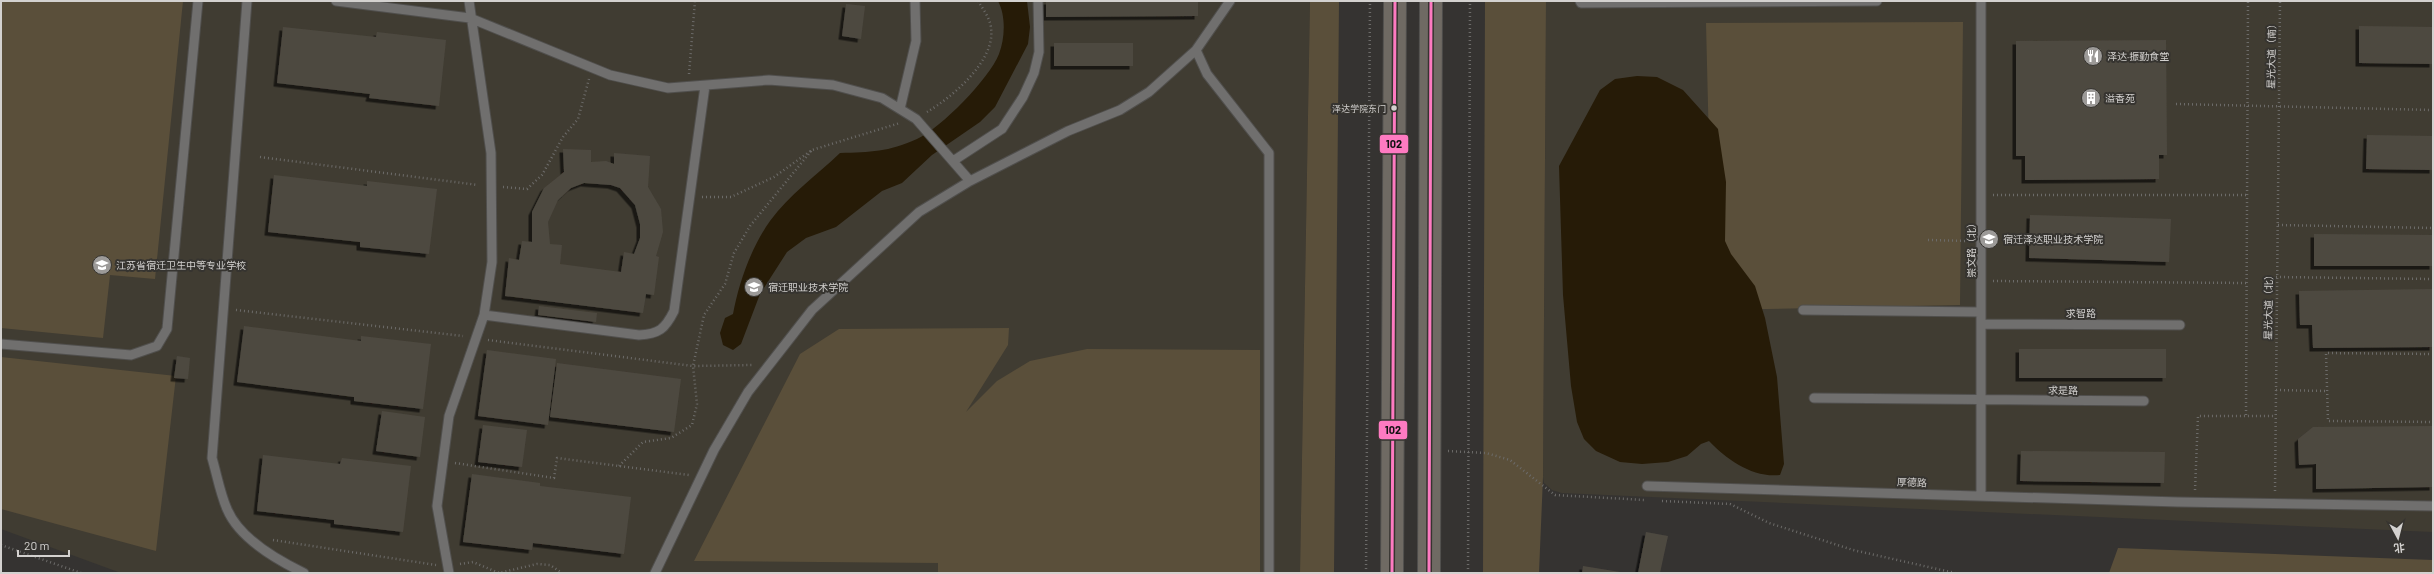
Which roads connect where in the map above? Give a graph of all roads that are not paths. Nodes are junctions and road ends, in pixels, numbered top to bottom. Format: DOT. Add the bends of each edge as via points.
graph roads {
  1 [pos="198,1"];
  2 [pos="246,1"];
  3 [pos="336,1"];
  4 [pos="469,1"];
  5 [pos="915,1"];
  6 [pos="1038,1"];
  7 [pos="1230,1"];
  8 [pos="1395,1"];
  9 [pos="1431,1"];
  10 [pos="1876,1"];
  11 [pos="1981,1"];
  12 [pos="1580,2"];
  13 [pos="470,18"];
  14 [pos="1196,50"];
  15 [pos="705,86"];
  16 [pos="900,109"];
  17 [pos="953,161"];
  18 [pos="970,181"];
  19 [pos="1803,310"];
  20 [pos="1981,312"];
  21 [pos="484,315"];
  22 [pos="1981,324"];
  23 [pos="2180,324"];
  24 [pos="1,344"];
  25 [pos="1814,398"];
  26 [pos="1981,400"];
  27 [pos="2144,401"];
  28 [pos="1646,486"];
  29 [pos="1981,495"];
  30 [pos="2433,506"];
  31 [pos="448,570"];
  32 [pos="304,573"];
  33 [pos="655,573"];
  34 [pos="1269,573"];
  35 [pos="1392,573"];
  36 [pos="1429,573"];
  1 -- 24 [label="lane" via="167,329 157,346 131,355"];
  2 -- 32 [label="lane" via="212,458 227,510 246,536 272,557"];
  3 -- 13 [label="lane"];
  4 -- 13 [label="lane"];
  5 -- 16 [label="lane" via="916,41"];
  6 -- 17 [label="lane" via="1039,52 1034,73 1023,97 1002,129"];
  7 -- 14 [label="lane"];
  8 -- 35 [label="main road"];
  9 -- 36 [label="main road"];
  10 -- 12 [label="lane"];
  11 -- 20 [label="lane, 崇文路（北）"];
  13 -- 15 [label="lane" via="610,75 668,88"];
  13 -- 21 [label="lane" via="484,93 491,153 492,262"];
  14 -- 18 [label="lane" via="1149,92 1120,110 1068,131"];
  14 -- 34 [label="lane" via="1207,74 1269,153"];
  15 -- 16 [label="lane" via="769,80 833,85 882,98"];
  15 -- 21 [label="lane" via="674,312 667,326 652,334 639,335"];
  16 -- 17 [label="lane" via="916,119"];
  17 -- 18 [label="lane"];
  18 -- 33 [label="lane" via="919,212 812,310 748,392 701,477"];
  19 -- 20 [label="lane"];
  20 -- 22 [label="lane, 崇文路（北）"];
  21 -- 31 [label="lane" via="449,416 437,506"];
  22 -- 23 [label="lane, 求智路"];
  22 -- 26 [label="lane, 崇文路（北）"];
  25 -- 26 [label="lane, 求是路"];
  26 -- 27 [label="lane, 求是路"];
  26 -- 29 [label="lane, 崇文路（北）"];
  28 -- 29 [label="lane, 厚德路"];
  29 -- 30 [label="lane, 厚德路" via="2178,502"];
}
